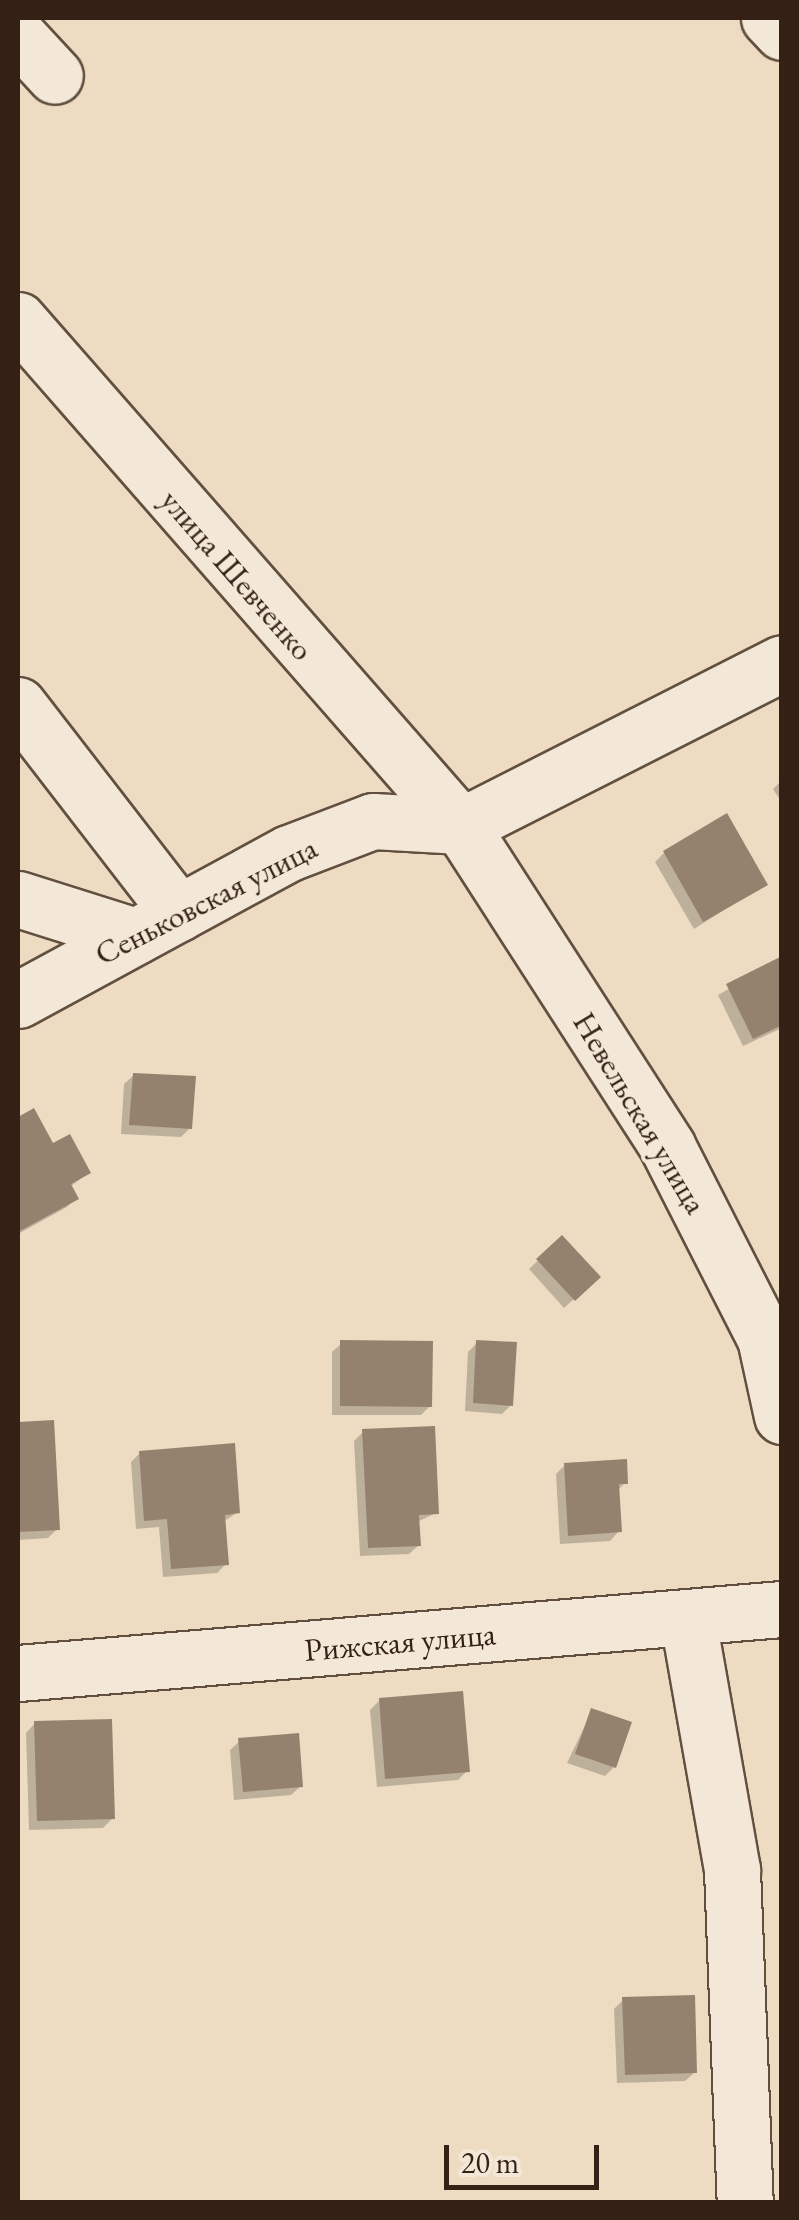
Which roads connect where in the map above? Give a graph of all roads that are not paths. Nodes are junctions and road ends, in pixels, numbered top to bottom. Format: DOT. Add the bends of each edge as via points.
graph roads {
  1 [pos="769,18"];
  2 [pos="782,32"];
  3 [pos="18,36"];
  4 [pos="55,76"];
  5 [pos="18,320"];
  6 [pos="782,663"];
  7 [pos="18,704"];
  8 [pos="461,826"];
  9 [pos="18,899"];
  10 [pos="157,925"];
  11 [pos="18,1000"];
  12 [pos="782,1416"];
  13 [pos="782,1609"];
  14 [pos="688,1620"];
  15 [pos="18,1672"];
  16 [pos="744,2202"];
  1 -- 2 [label="street"];
  3 -- 4 [label="street"];
  5 -- 8 [label="street, улица Шевченко"];
  6 -- 8 [label="street, Сеньковская улица"];
  7 -- 10 [label="street"];
  8 -- 10 [label="street, Сеньковская улица" via="374,822 290,853"];
  8 -- 12 [label="street, Невельская улица" via="667,1146 765,1338"];
  9 -- 10 [label="street"];
  10 -- 11 [label="street, Сеньковская улица"];
  13 -- 14 [label="street, Рижская улица"];
  14 -- 15 [label="street, Рижская улица"];
  14 -- 16 [label="street" via="732,1870"];
}
